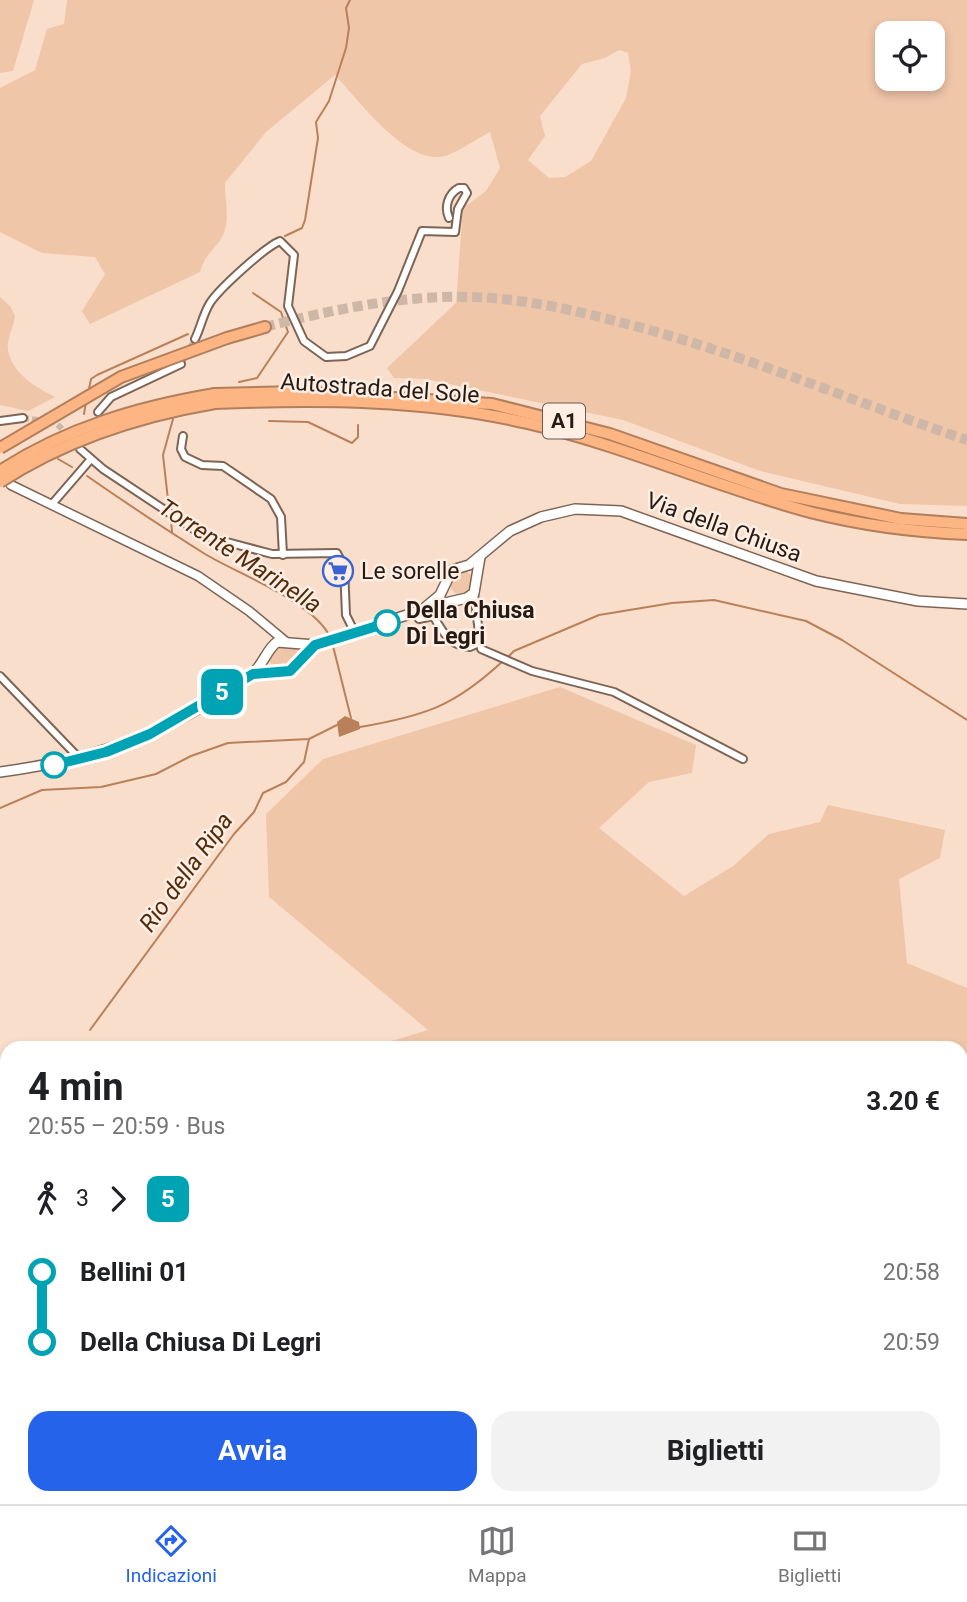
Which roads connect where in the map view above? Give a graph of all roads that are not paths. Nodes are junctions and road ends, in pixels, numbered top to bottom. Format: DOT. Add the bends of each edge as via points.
graph roads {
  1 [pos="449,218"];
  2 [pos="265,327"];
  3 [pos="195,339"];
  4 [pos="181,364"];
  5 [pos="215,398"];
  6 [pos="98,412"];
  7 [pos="23,418"];
  8 [pos="0,421"];
  9 [pos="183,436"];
  10 [pos="0,448"];
  11 [pos="80,449"];
  12 [pos="91,459"];
  13 [pos="0,471"];
  14 [pos="6,483"];
  15 [pos="53,503"];
  16 [pos="900,524"];
  17 [pos="967,524"];
  18 [pos="967,534"];
  19 [pos="283,555"];
  20 [pos="480,557"];
  21 [pos="464,567"];
  22 [pos="476,577"];
  23 [pos="445,585"];
  24 [pos="474,593"];
  25 [pos="461,599"];
  26 [pos="967,604"];
  27 [pos="429,606"];
  28 [pos="474,607"];
  29 [pos="414,613"];
  30 [pos="264,624"];
  31 [pos="355,633"];
  32 [pos="289,642"];
  33 [pos="479,643"];
  34 [pos="318,644"];
  35 [pos="270,651"];
  36 [pos="298,662"];
  37 [pos="278,671"];
  38 [pos="253,674"];
  39 [pos="1,678"];
  40 [pos="743,759"];
  41 [pos="79,760"];
  42 [pos="0,772"];
  1 -- 3 [label="street" via="446,208 451,194 464,188 467,193 458,209 455,232 422,231 371,345 346,356 326,357 304,341 287,294 294,256 280,241 264,249 219,291"];
  2 -- 10 [label="highway, bridge" via="121,377"];
  4 -- 6 [label="street" via="111,397"];
  5 -- 13 [label="highway, Autostrada del Sole / A1, bridge" via="163,402 112,417 60,437"];
  5 -- 14 [label="highway, Autostrada del Sole / A1, bridge" via="112,426 66,445"];
  5 -- 16 [label="highway, Autostrada del Sole / A1" via="454,409 526,422 604,443 813,513"];
  7 -- 8 [label="street"];
  9 -- 19 [label="street" via="181,449 186,457 202,465 223,467 271,499 281,517"];
  11 -- 12 [label="street"];
  12 -- 15 [label="street"];
  12 -- 19 [label="street" via="204,536"];
  14 -- 15 [label="street"];
  15 -- 30 [label="street" via="198,576"];
  16 -- 17 [label="highway, Autostrada del Sole / A1"];
  16 -- 18 [label="highway, Autostrada del Sole / A1"];
  19 -- 31 [label="street" via="337,553 344,567 346,615"];
  20 -- 21 [label="main road, Via della Chiusa"];
  20 -- 22 [label="main road"];
  20 -- 26 [label="main road, Via della Chiusa" via="510,531 541,517 605,509 635,514 816,581 918,601"];
  21 -- 22 [label="main road"];
  21 -- 23 [label="main road, Via della Chiusa" via="452,570"];
  22 -- 24 [label="main road"];
  23 -- 25 [label="main road"];
  23 -- 27 [label="main road, Via della Chiusa"];
  24 -- 25 [label="main road, Via della Chiusa"];
  24 -- 28 [label="street"];
  25 -- 27 [label="main road, Via della Chiusa"];
  25 -- 28 [label="street"];
  27 -- 29 [label="main road, Via della Chiusa"];
  28 -- 33 [label="street"];
  29 -- 31 [label="main road, Via della Chiusa"];
  29 -- 33 [label="street" via="419,619 433,616 450,641 470,647"];
  30 -- 32 [label="street"];
  30 -- 35 [label="street"];
  31 -- 34 [label="main road, Via della Chiusa"];
  32 -- 34 [label="main road, Via della Chiusa"];
  32 -- 35 [label="main road, Via della Chiusa"];
  32 -- 36 [label="main road" via="298,650"];
  33 -- 40 [label="street" via="485,651 522,668 614,692"];
  34 -- 36 [label="main road, Via della Chiusa"];
  35 -- 37 [label="main road" via="272,666"];
  35 -- 38 [label="main road"];
  36 -- 37 [label="main road, Via della Chiusa" via="290,671"];
  37 -- 38 [label="main road, Via della Chiusa"];
  38 -- 41 [label="main road" via="150,734"];
  39 -- 41 [label="street"];
  41 -- 42 [label="main road"];
}
